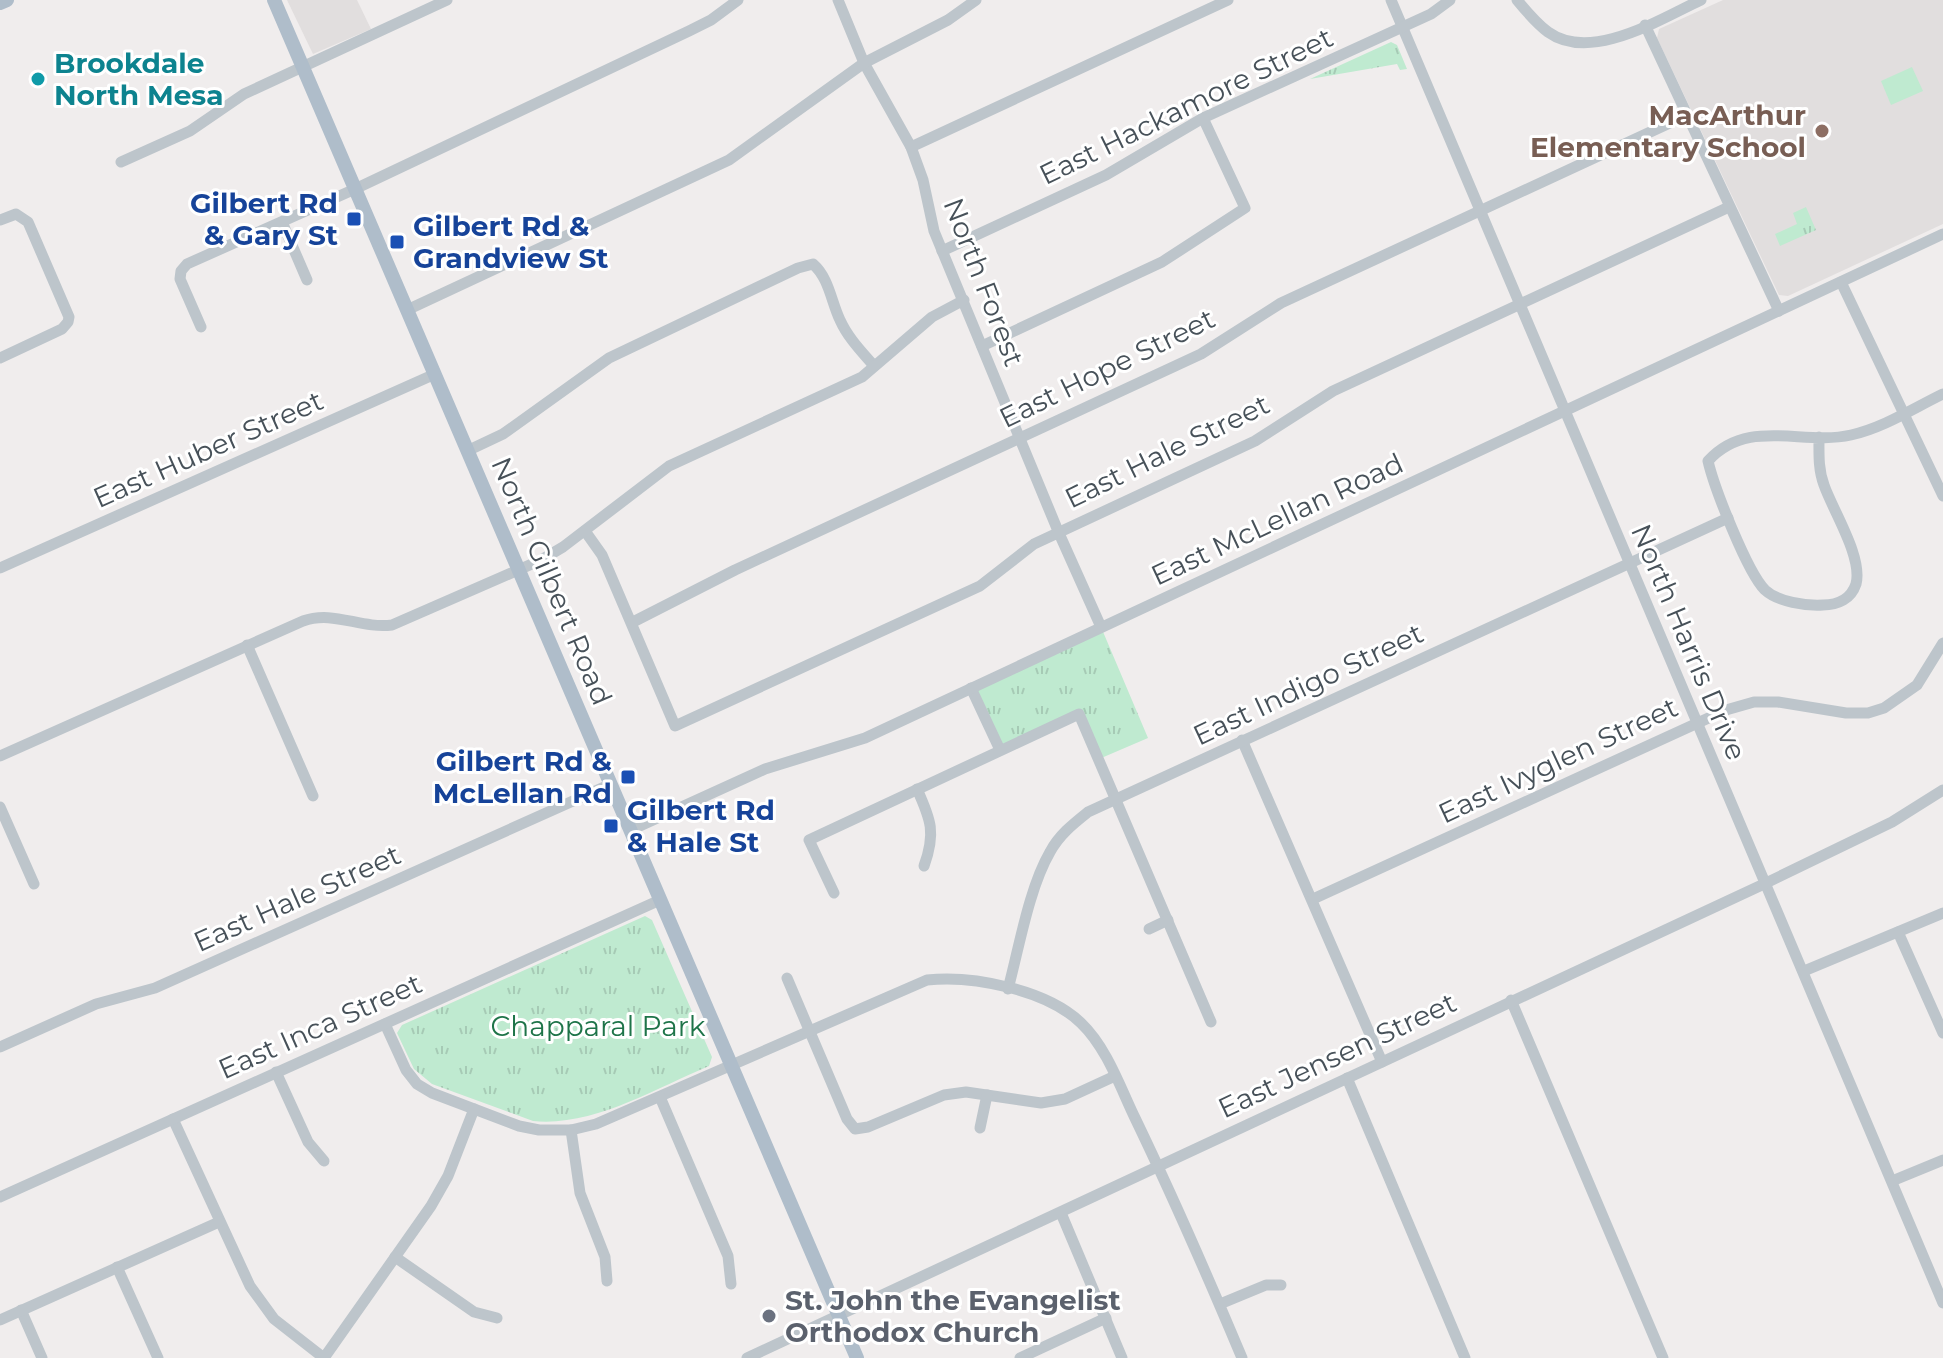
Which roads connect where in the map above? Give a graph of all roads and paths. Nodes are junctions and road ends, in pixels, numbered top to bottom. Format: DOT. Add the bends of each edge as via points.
graph roads {
  1 [pos="7,0"];
  2 [pos="274,0"];
  3 [pos="447,0"];
  4 [pos="738,0"];
  5 [pos="838,0"];
  6 [pos="976,0"];
  7 [pos="1228,0"];
  8 [pos="1391,0"];
  9 [pos="1450,0"];
  10 [pos="1517,0"];
  11 [pos="1701,0"];
  12 [pos="0,3"];
  13 [pos="1645,25"];
  14 [pos="1403,27"];
  15 [pos="864,63"];
  16 [pos="303,67"];
  17 [pos="1687,115"];
  18 [pos="1203,118"];
  19 [pos="911,147"];
  20 [pos="121,162"];
  21 [pos="355,189"];
  22 [pos="1729,207"];
  23 [pos="1479,210"];
  24 [pos="0,220"];
  25 [pos="282,222"];
  26 [pos="1942,238"];
  27 [pos="942,251"];
  28 [pos="307,280"];
  29 [pos="1841,282"];
  30 [pos="964,300"];
  31 [pos="1520,303"];
  32 [pos="407,310"];
  33 [pos="1779,311"];
  34 [pos="201,327"];
  35 [pos="982,346"];
  36 [pos="0,358"];
  37 [pos="874,366"];
  38 [pos="435,374"];
  39 [pos="1943,394"];
  40 [pos="1566,410"];
  41 [pos="1904,413"];
  42 [pos="1819,437"];
  43 [pos="1021,439"];
  44 [pos="467,451"];
  45 [pos="1943,496"];
  46 [pos="1728,518"];
  47 [pos="585,531"];
  48 [pos="1058,531"];
  49 [pos="1629,562"];
  50 [pos="0,568"];
  51 [pos="519,570"];
  52 [pos="633,622"];
  53 [pos="1101,627"];
  54 [pos="1943,643"];
  55 [pos="247,645"];
  56 [pos="971,688"];
  57 [pos="1828,709"];
  58 [pos="1697,723"];
  59 [pos="1827,725"];
  60 [pos="1242,740"];
  61 [pos="1000,750"];
  62 [pos="0,756"];
  63 [pos="611,784"];
  64 [pos="917,789"];
  65 [pos="1943,790"];
  66 [pos="313,796"];
  67 [pos="1117,798"];
  68 [pos="0,807"];
  69 [pos="631,830"];
  70 [pos="924,866"];
  71 [pos="34,884"];
  72 [pos="1764,884"];
  73 [pos="834,893"];
  74 [pos="1313,899"];
  75 [pos="660,900"];
  76 [pos="1943,913"];
  77 [pos="1168,920"];
  78 [pos="1149,929"];
  79 [pos="1898,932"];
  80 [pos="1804,971"];
  81 [pos="787,978"];
  82 [pos="1008,989"];
  83 [pos="1511,1000"];
  84 [pos="1211,1022"];
  85 [pos="385,1024"];
  86 [pos="810,1032"];
  87 [pos="1943,1033"];
  88 [pos="0,1047"];
  89 [pos="1382,1062"];
  90 [pos="732,1066"];
  91 [pos="276,1072"];
  92 [pos="1115,1076"];
  93 [pos="1347,1078"];
  94 [pos="987,1095"];
  95 [pos="660,1097"];
  96 [pos="474,1109"];
  97 [pos="173,1119"];
  98 [pos="980,1128"];
  99 [pos="571,1130"];
  100 [pos="1943,1160"];
  101 [pos="324,1161"];
  102 [pos="1158,1165"];
  103 [pos="1892,1181"];
  104 [pos="0,1197"];
  105 [pos="1061,1213"];
  106 [pos="219,1222"];
  107 [pos="395,1257"];
  108 [pos="117,1267"];
  109 [pos="607,1281"];
  110 [pos="731,1284"];
  111 [pos="1281,1285"];
  112 [pos="1943,1303"];
  113 [pos="1220,1304"];
  114 [pos="21,1310"];
  115 [pos="839,1317"];
  116 [pos="497,1318"];
  117 [pos="1106,1318"];
  118 [pos="0,1320"];
  119 [pos="42,1358"];
  120 [pos="158,1358"];
  121 [pos="324,1358"];
  122 [pos="747,1358"];
  123 [pos="857,1358"];
  124 [pos="1020,1358"];
  125 [pos="1122,1358"];
  126 [pos="1242,1358"];
  127 [pos="1465,1358"];
  128 [pos="1663,1358"];
  1 -- 12 [label="main road"];
  2 -- 16 [label="main road, North Gilbert Road"];
  3 -- 16 [label="street"];
  4 -- 21 [label="street" via="689,31"];
  5 -- 15 [label="street, North Forest"];
  6 -- 15 [label="street"];
  7 -- 19 [label="street"];
  8 -- 14 [label="street, North Harris Drive"];
  9 -- 14 [label="street, East Hackamore Street"];
  10 -- 13 [label="street" via="1548,32 1566,41 1618,39"];
  11 -- 13 [label="street"];
  13 -- 17 [label="street"];
  14 -- 18 [label="street, East Hackamore Street"];
  14 -- 23 [label="street, North Harris Drive"];
  15 -- 19 [label="street, North Forest"];
  15 -- 32 [label="street" via="729,160"];
  16 -- 20 [label="street" via="237,98 190,131"];
  16 -- 21 [label="main road, North Gilbert Road"];
  17 -- 22 [label="street"];
  17 -- 23 [label="street, East Hope Street"];
  18 -- 27 [label="street, East Hackamore Street" via="1106,175"];
  18 -- 35 [label="street" via="1245,208 1162,262"];
  19 -- 27 [label="street, North Forest"];
  21 -- 25 [label="street"];
  21 -- 32 [label="main road, North Gilbert Road"];
  22 -- 31 [label="street, East Hale Street"];
  22 -- 33 [label="street"];
  23 -- 31 [label="street, North Harris Drive"];
  23 -- 43 [label="street, East Hope Street" via="1281,303 1201,354"];
  24 -- 36 [label="street" via="20,215 30,227 68,322"];
  25 -- 28 [label="street"];
  25 -- 34 [label="street" via="181,271 181,283"];
  26 -- 29 [label="street, East McLellan Road"];
  27 -- 30 [label="street, North Forest"];
  29 -- 33 [label="street, East McLellan Road"];
  29 -- 41 [label="street"];
  30 -- 35 [label="street, North Forest"];
  30 -- 37 [label="street" via="932,317"];
  31 -- 40 [label="street, North Harris Drive"];
  31 -- 48 [label="street, East Hale Street" via="1333,391 1255,441"];
  32 -- 38 [label="main road, North Gilbert Road"];
  33 -- 40 [label="street, East McLellan Road"];
  35 -- 43 [label="street, North Forest"];
  37 -- 44 [label="street" via="840,321 825,278 813,264 609,358 503,434"];
  37 -- 47 [label="street" via="851,383 669,466"];
  38 -- 44 [label="main road, North Gilbert Road"];
  38 -- 50 [label="street, East Huber Street"];
  39 -- 41 [label="street"];
  40 -- 49 [label="street, North Harris Drive"];
  40 -- 53 [label="street, East McLellan Road"];
  41 -- 42 [label="street" via="1852,435"];
  41 -- 45 [label="street"];
  42 -- 46 [label="street" via="1747,436 1717,451 1708,461"];
  42 -- 46 [label="street" via="1823,483 1853,555 1856,584 1848,598 1819,606 1765,591"];
  43 -- 48 [label="street, North Forest"];
  43 -- 52 [label="street, East Hope Street"];
  44 -- 51 [label="main road, North Gilbert Road"];
  46 -- 49 [label="street, East Indigo Street"];
  47 -- 51 [label="street"];
  47 -- 52 [label="street"];
  48 -- 52 [label="street, East Hale Street" via="980,586 675,726"];
  48 -- 53 [label="street, North Forest"];
  49 -- 58 [label="street, North Harris Drive"];
  49 -- 60 [label="street, East Indigo Street"];
  51 -- 55 [label="street" via="392,625 320,616"];
  51 -- 63 [label="main road, North Gilbert Road"];
  53 -- 56 [label="street, East McLellan Road"];
  54 -- 57 [label="street, East Ivyglen Street" via="1917,685 1884,708 1868,713"];
  55 -- 62 [label="street"];
  55 -- 66 [label="street"];
  56 -- 61 [label="street"];
  56 -- 69 [label="street, East McLellan Road" via="865,738 765,769"];
  57 -- 58 [label="street, East Ivyglen Street" via="1754,702"];
  57 -- 59 [label="street"];
  58 -- 72 [label="street, North Harris Drive"];
  58 -- 74 [label="street, East Ivyglen Street"];
  60 -- 67 [label="street, East Indigo Street"];
  60 -- 74 [label="street"];
  61 -- 64 [label="street"];
  61 -- 67 [label="street" via="1079,714"];
  63 -- 69 [label="main road, North Gilbert Road"];
  63 -- 88 [label="street, East Hale Street" via="155,988 96,1004"];
  64 -- 70 [label="street" via="933,832"];
  64 -- 73 [label="street" via="809,840"];
  65 -- 72 [label="street, East Jensen Street" via="1892,822"];
  67 -- 77 [label="street"];
  67 -- 82 [label="street, East Indigo Street" via="1068,828 1050,852"];
  68 -- 71 [label="street"];
  69 -- 75 [label="main road, North Gilbert Road"];
  72 -- 80 [label="street, North Harris Drive"];
  72 -- 83 [label="street, East Jensen Street"];
  74 -- 89 [label="street"];
  75 -- 85 [label="street, East Inca Street"];
  75 -- 90 [label="main road, North Gilbert Road"];
  76 -- 79 [label="street"];
  77 -- 78 [label="street"];
  77 -- 84 [label="street"];
  79 -- 80 [label="street"];
  79 -- 87 [label="street"];
  80 -- 103 [label="street, North Harris Drive"];
  81 -- 86 [label="street"];
  82 -- 86 [label="street" via="966,978 927,980"];
  82 -- 92 [label="street" via="1068,1011 1100,1047"];
  83 -- 89 [label="street, East Jensen Street"];
  83 -- 128 [label="street"];
  85 -- 91 [label="street, East Inca Street"];
  85 -- 96 [label="street" via="417,1084"];
  86 -- 90 [label="street"];
  86 -- 94 [label="street" via="855,1129 944,1095"];
  89 -- 93 [label="street, East Jensen Street"];
  90 -- 95 [label="street"];
  90 -- 115 [label="main road, North Gilbert Road"];
  91 -- 97 [label="street, East Inca Street"];
  91 -- 101 [label="street" via="308,1142"];
  92 -- 94 [label="street" via="1065,1099 1041,1103"];
  92 -- 102 [label="street"];
  93 -- 102 [label="street, East Jensen Street"];
  93 -- 127 [label="street"];
  94 -- 98 [label="street"];
  95 -- 99 [label="street"];
  95 -- 110 [label="street" via="728,1256"];
  96 -- 99 [label="street" via="527,1128"];
  96 -- 107 [label="street" via="448,1176"];
  97 -- 104 [label="street, East Inca Street"];
  97 -- 106 [label="street"];
  99 -- 109 [label="street" via="580,1193 605,1257"];
  100 -- 103 [label="street"];
  102 -- 105 [label="street, East Jensen Street"];
  102 -- 113 [label="street"];
  103 -- 112 [label="street, North Harris Drive"];
  105 -- 115 [label="street, East Jensen Street"];
  105 -- 117 [label="street"];
  106 -- 108 [label="street"];
  106 -- 121 [label="street" via="257,1298 284,1328"];
  107 -- 116 [label="street" via="474,1312"];
  107 -- 121 [label="street"];
  108 -- 114 [label="street"];
  108 -- 120 [label="street"];
  111 -- 113 [label="street" via="1266,1285"];
  113 -- 126 [label="street"];
  114 -- 118 [label="street"];
  114 -- 119 [label="street"];
  115 -- 122 [label="street, East Jensen Street"];
  115 -- 123 [label="main road, North Gilbert Road"];
  117 -- 124 [label="street"];
  117 -- 125 [label="street"];
}
